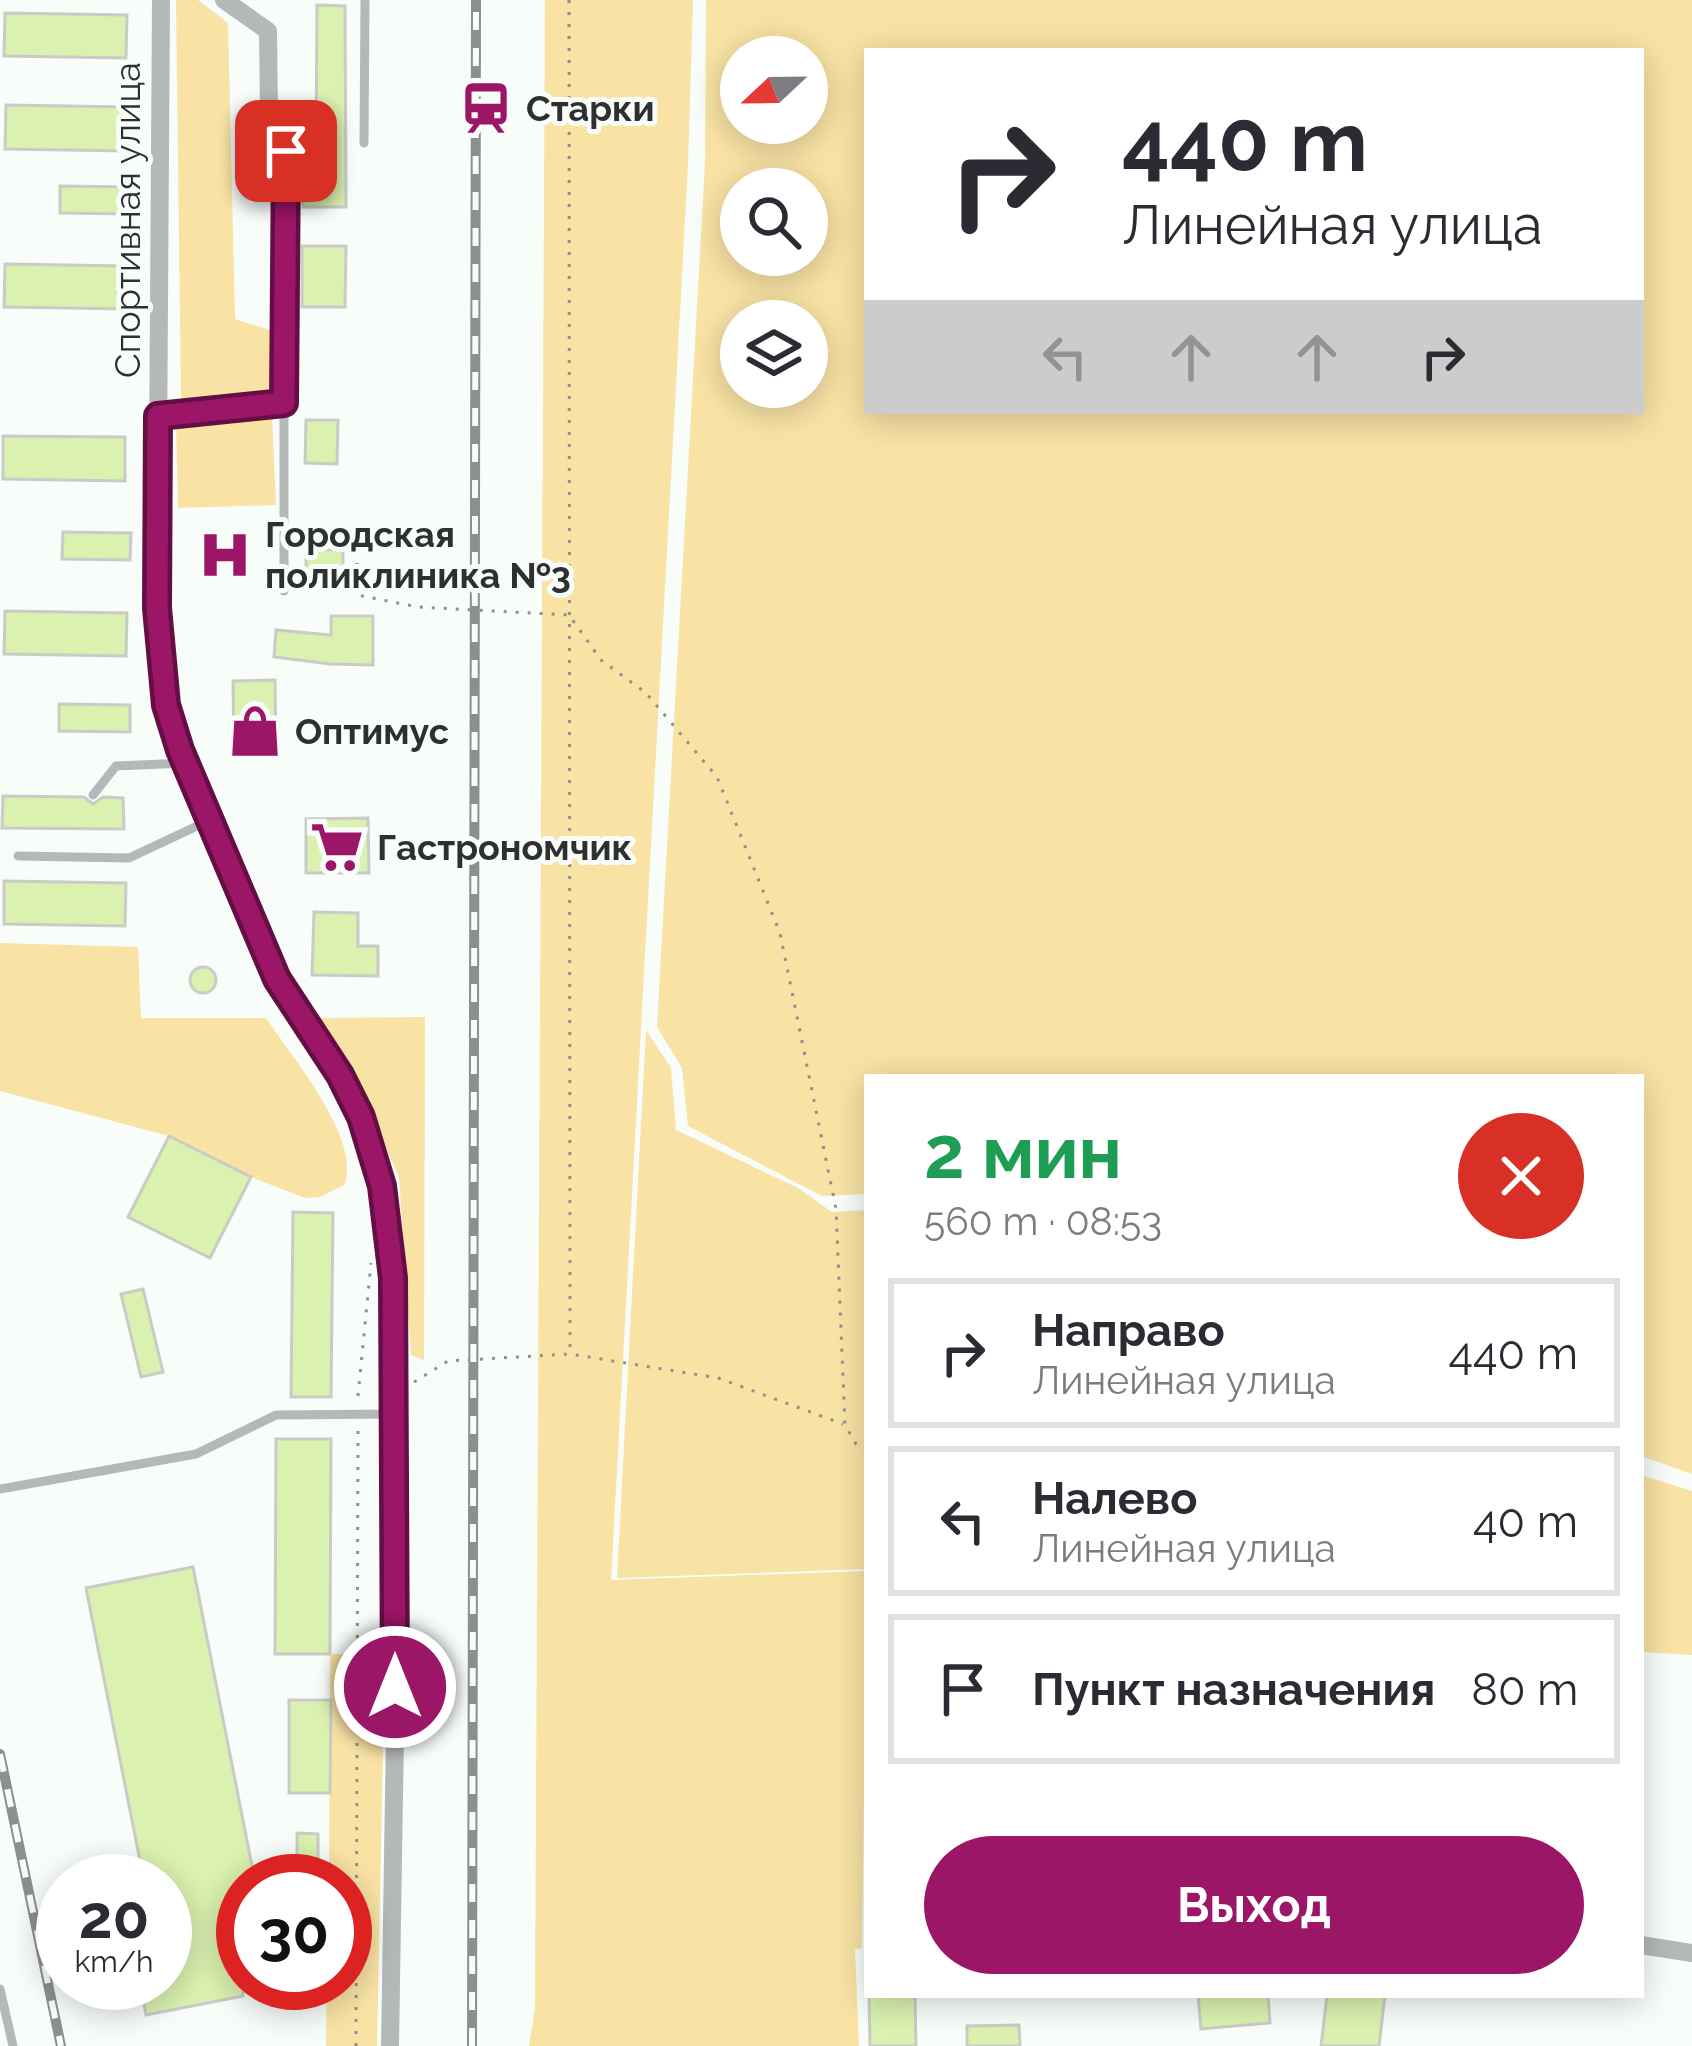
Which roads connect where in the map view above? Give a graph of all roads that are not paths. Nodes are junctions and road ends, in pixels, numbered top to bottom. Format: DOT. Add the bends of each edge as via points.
graph roads {
  1 [pos="161,0"];
  2 [pos="224,0"];
  3 [pos="365,0"];
  4 [pos="364,143"];
  5 [pos="284,403"];
  6 [pos="158,416"];
  7 [pos="284,591"];
  8 [pos="186,764"];
  9 [pos="93,795"];
  10 [pos="210,820"];
  11 [pos="18,856"];
  12 [pos="394,1414"];
  13 [pos="0,1489"];
  14 [pos="1644,1946"];
  15 [pos="1692,1953"];
  16 [pos="0,1988"];
  17 [pos="13,2046"];
  18 [pos="390,2046"];
  1 -- 6 [label="street, Спортивная улица"];
  2 -- 5 [label="street" via="268,31 269,111 286,151"];
  3 -- 4 [label="lane"];
  5 -- 6 [label="street"];
  5 -- 7 [label="lane"];
  6 -- 8 [label="street, Спортивная улица" via="159,650"];
  8 -- 9 [label="lane" via="116,766"];
  8 -- 10 [label="street, Спортивная улица"];
  10 -- 11 [label="lane" via="128,858"];
  10 -- 12 [label="street, Спортивная улица" via="277,979 340,1075 372,1147 393,1278"];
  12 -- 13 [label="lane" via="276,1415 196,1454"];
  12 -- 18 [label="street, Спортивная улица"];
  14 -- 15 [label="street"];
  16 -- 17 [label="lane"];
}
